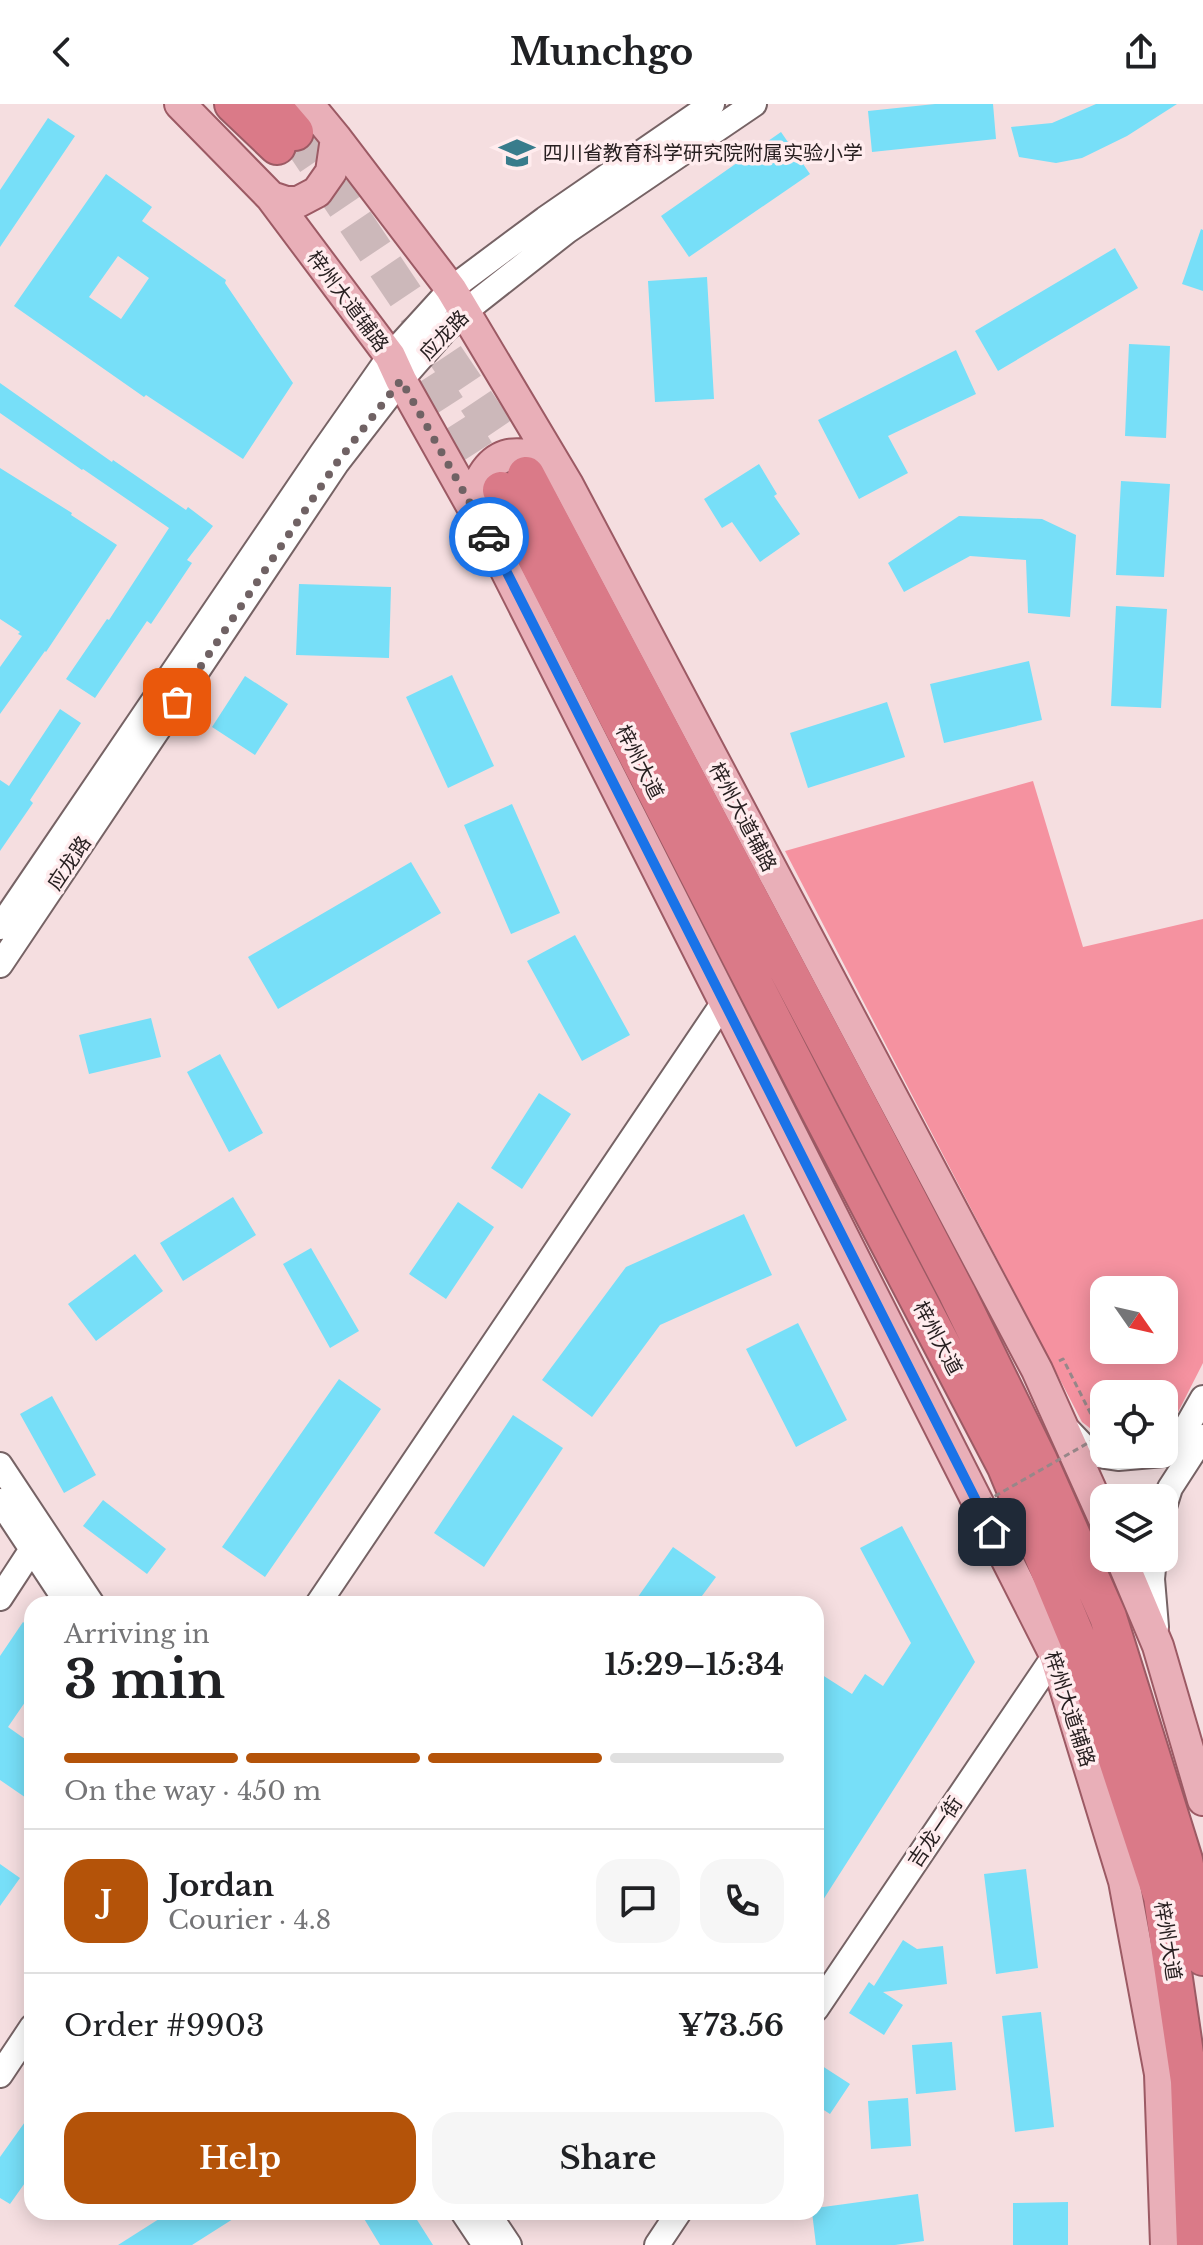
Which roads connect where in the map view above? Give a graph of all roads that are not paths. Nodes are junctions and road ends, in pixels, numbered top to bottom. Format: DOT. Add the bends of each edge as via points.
graph roads {
  1 [pos="180,104"];
  2 [pos="233,104"];
  3 [pos="271,104"];
  4 [pos="712,104"];
  5 [pos="754,104"];
  6 [pos="293,127"];
  7 [pos="336,138"];
  8 [pos="271,197"];
  9 [pos="458,301"];
  10 [pos="395,368"];
  11 [pos="515,486"];
  12 [pos="0,927"];
  13 [pos="0,965"];
  14 [pos="804,1000"];
  15 [pos="724,1002"];
  16 [pos="896,1258"];
  17 [pos="1025,1349"];
  18 [pos="1203,1398"];
  19 [pos="1060,1421"];
  20 [pos="1203,1437"];
  21 [pos="1178,1442"];
  22 [pos="1090,1453"];
  23 [pos="0,1465"];
  24 [pos="968,1483"];
  25 [pos="1173,1484"];
  26 [pos="1090,1488"];
  27 [pos="0,1501"];
  28 [pos="32,1549"];
  29 [pos="1127,1572"];
  30 [pos="1153,1572"];
  31 [pos="63,1596"];
  32 [pos="87,1596"];
  33 [pos="323,1596"];
  34 [pos="0,1598"];
  35 [pos="1158,1646"];
  36 [pos="1055,1655"];
  37 [pos="1203,1800"];
  38 [pos="1120,1867"];
  39 [pos="1203,1957"];
  40 [pos="824,1997"];
  41 [pos="24,2039"];
  42 [pos="1186,2055"];
  43 [pos="0,2075"];
  44 [pos="468,2220"];
  45 [pos="492,2220"];
  46 [pos="674,2220"];
  47 [pos="485,2245"];
  48 [pos="509,2245"];
  49 [pos="657,2245"];
  50 [pos="1166,2245"];
  51 [pos="1195,2245"];
  1 -- 8 [label="main road, 梓州大道辅路"];
  2 -- 6 [label="highway"];
  3 -- 6 [label="highway"];
  4 -- 9 [label="street, 应龙路" via="545,219"];
  5 -- 9 [label="street, 应龙路"];
  6 -- 7 [label="main road, 梓州大道辅路"];
  7 -- 8 [label="main road" via="331,172 317,192 298,202"];
  7 -- 9 [label="main road, 梓州大道辅路"];
  8 -- 10 [label="main road, 梓州大道辅路"];
  9 -- 10 [label="street, 应龙路" via="445,330"];
  9 -- 11 [label="main road, 梓州大道辅路"];
  10 -- 11 [label="main road, 梓州大道辅路"];
  10 -- 12 [label="street, 应龙路" via="322,453"];
  10 -- 13 [label="street, 应龙路"];
  11 -- 14 [label="highway, 梓州大道"];
  11 -- 15 [label="main road, 梓州大道辅路"];
  11 -- 16 [label="highway, 梓州大道"];
  11 -- 17 [label="main road, 梓州大道辅路"];
  14 -- 17 [label="main road"];
  14 -- 39 [label="highway, 梓州大道" via="977,1335 1108,1617 1184,1860"];
  15 -- 24 [label="main road, 梓州大道辅路"];
  15 -- 33 [label="street"];
  16 -- 24 [label="main road" via="939,1372"];
  16 -- 42 [label="highway, 梓州大道" via="1006,1467 1077,1638 1162,1897"];
  17 -- 19 [label="main road, 梓州大道辅路"];
  18 -- 21 [label="street"];
  19 -- 22 [label="street"];
  19 -- 26 [label="main road, 梓州大道辅路"];
  20 -- 25 [label="street"];
  23 -- 32 [label="street"];
  24 -- 36 [label="main road, 梓州大道辅路"];
  27 -- 28 [label="street"];
  28 -- 31 [label="street"];
  28 -- 34 [label="street"];
  29 -- 35 [label="main road"];
  30 -- 35 [label="street"];
  35 -- 37 [label="main road"];
  36 -- 38 [label="main road, 梓州大道辅路"];
  36 -- 40 [label="street, 吉龙一街"];
  38 -- 42 [label="main road"];
  38 -- 50 [label="main road, 梓州大道辅路" via="1160,2074"];
  41 -- 43 [label="street"];
  42 -- 51 [label="highway, 梓州大道"];
  44 -- 47 [label="street"];
  45 -- 48 [label="street"];
  46 -- 49 [label="street"];
}
